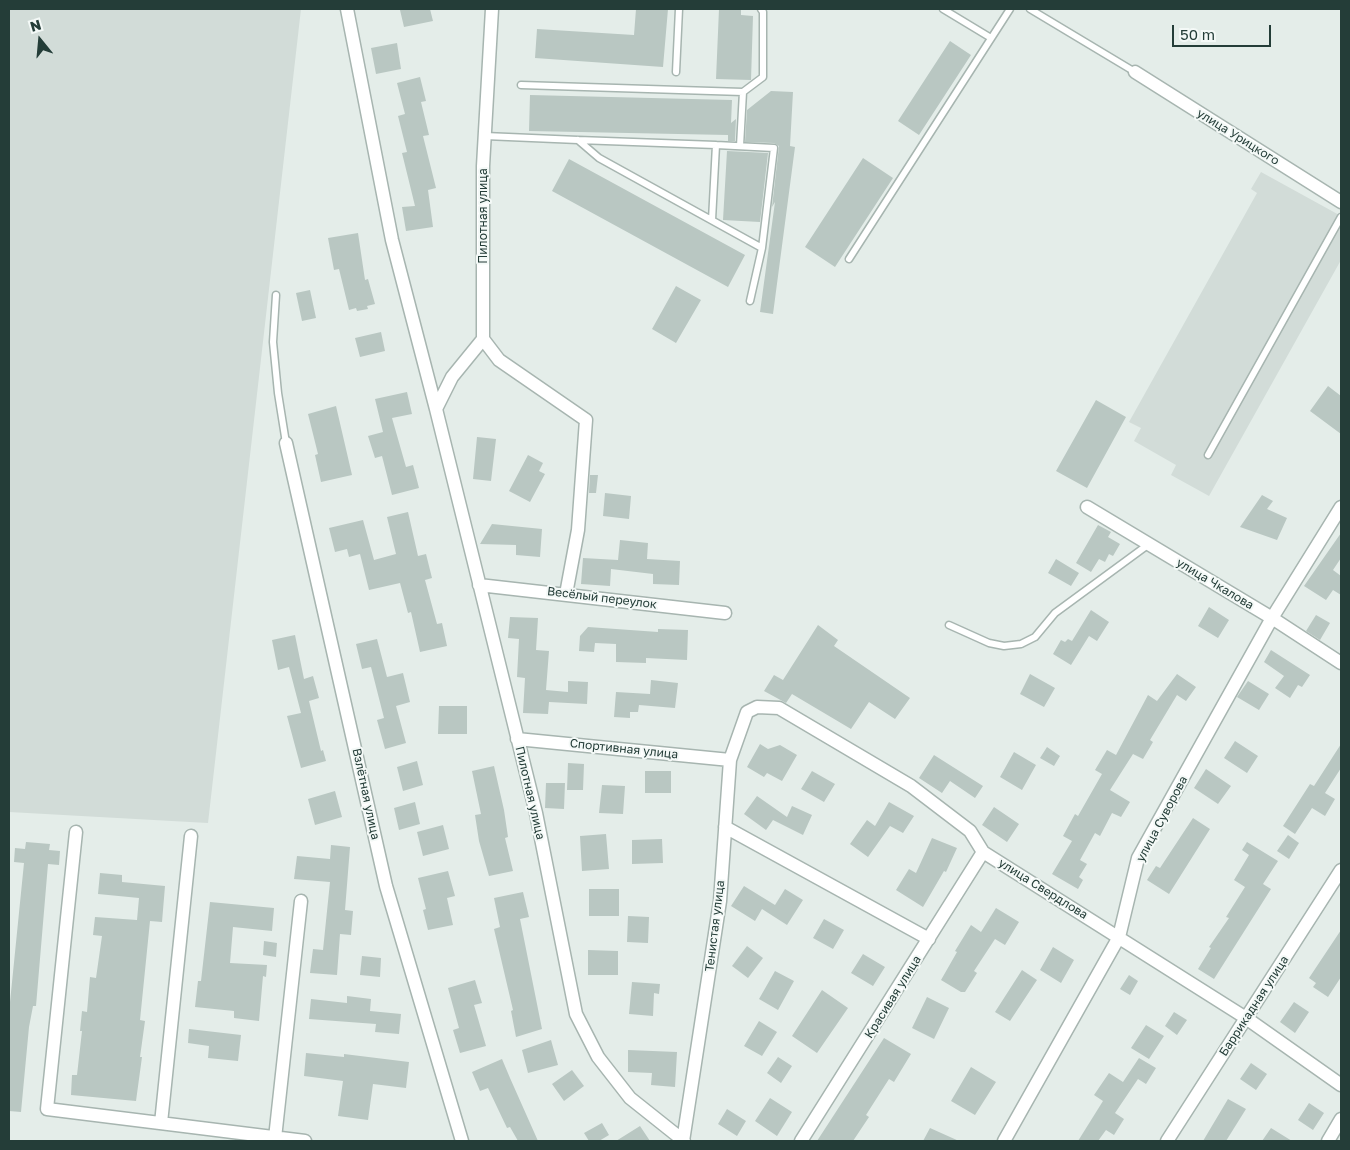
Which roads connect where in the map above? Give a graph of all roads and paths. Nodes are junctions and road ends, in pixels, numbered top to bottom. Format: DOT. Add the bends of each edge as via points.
graph roads {
  1 [pos="346,9"];
  2 [pos="492,9"];
  3 [pos="679,9"];
  4 [pos="761,9"];
  5 [pos="943,9"];
  6 [pos="1010,9"];
  7 [pos="1030,9"];
  8 [pos="991,38"];
  9 [pos="676,72"];
  10 [pos="1135,72"];
  11 [pos="521,85"];
  12 [pos="743,92"];
  13 [pos="485,136"];
  14 [pos="578,140"];
  15 [pos="716,145"];
  16 [pos="740,146"];
  17 [pos="1341,202"];
  18 [pos="1341,218"];
  19 [pos="712,220"];
  20 [pos="762,248"];
  21 [pos="849,259"];
  22 [pos="276,296"];
  23 [pos="750,300"];
  24 [pos="482,339"];
  25 [pos="436,409"];
  26 [pos="286,443"];
  27 [pos="1208,455"];
  28 [pos="1087,507"];
  29 [pos="1341,507"];
  30 [pos="1149,544"];
  31 [pos="479,584"];
  32 [pos="566,594"];
  33 [pos="725,613"];
  34 [pos="1272,618"];
  35 [pos="949,625"];
  36 [pos="1341,663"];
  37 [pos="746,712"];
  38 [pos="517,739"];
  39 [pos="730,760"];
  40 [pos="725,827"];
  41 [pos="76,832"];
  42 [pos="191,836"];
  43 [pos="983,852"];
  44 [pos="1341,870"];
  45 [pos="301,901"];
  46 [pos="1119,936"];
  47 [pos="929,939"];
  48 [pos="1246,1018"];
  49 [pos="1341,1085"];
  50 [pos="1341,1120"];
  51 [pos="161,1123"];
  52 [pos="275,1138"];
  53 [pos="305,1141"];
  54 [pos="462,1141"];
  55 [pos="684,1141"];
  56 [pos="802,1141"];
  57 [pos="1004,1141"];
  58 [pos="1167,1141"];
  59 [pos="1328,1141"];
  1 -- 25 [label="street, Пилотная улица" via="392,240"];
  2 -- 13 [label="street, Пилотная улица"];
  3 -- 9 [label="lane"];
  4 -- 12 [label="lane" via="762,78"];
  5 -- 8 [label="lane"];
  6 -- 8 [label="lane"];
  7 -- 10 [label="lane"];
  8 -- 21 [label="lane"];
  10 -- 17 [label="street, улица Урицкого"];
  11 -- 12 [label="lane"];
  12 -- 16 [label="lane"];
  13 -- 14 [label="lane"];
  13 -- 24 [label="street, Пилотная улица"];
  14 -- 15 [label="lane"];
  14 -- 19 [label="lane" via="599,158"];
  15 -- 16 [label="lane"];
  15 -- 19 [label="lane"];
  16 -- 20 [label="lane" via="774,148"];
  18 -- 27 [label="lane"];
  19 -- 20 [label="lane"];
  20 -- 23 [label="lane"];
  22 -- 26 [label="lane" via="273,342"];
  24 -- 25 [label="street" via="452,377"];
  24 -- 32 [label="street" via="499,360 586,420 578,530"];
  25 -- 31 [label="street, Пилотная улица"];
  26 -- 54 [label="street, Взлётная улица" via="386,886"];
  28 -- 30 [label="street, улица Чкалова"];
  29 -- 34 [label="street, улица Суворова"];
  30 -- 34 [label="street, улица Чкалова"];
  30 -- 35 [label="lane" via="1055,614 1035,637 1021,644 1004,646 989,643"];
  31 -- 32 [label="street, Весёлый переулок"];
  31 -- 38 [label="street, Пилотная улица"];
  32 -- 33 [label="street, Весёлый переулок"];
  34 -- 36 [label="street, улица Чкалова"];
  34 -- 46 [label="street, улица Суворова" via="1138,858"];
  37 -- 39 [label="street, Тенистая улица"];
  37 -- 43 [label="street, улица Свердлова" via="757,707 779,708 911,786 970,831"];
  38 -- 39 [label="street, Спортивная улица"];
  38 -- 55 [label="street, Пилотная улица" via="536,813 576,1014 598,1057 630,1098"];
  39 -- 40 [label="street, Тенистая улица"];
  40 -- 47 [label="street"];
  40 -- 55 [label="street, Тенистая улица" via="720,901"];
  41 -- 51 [label="street" via="47,1110"];
  42 -- 51 [label="street"];
  43 -- 46 [label="street, улица Свердлова"];
  43 -- 47 [label="street, Красивая улица"];
  44 -- 48 [label="street, Баррикадная улица"];
  45 -- 52 [label="street"];
  46 -- 48 [label="street, улица Свердлова"];
  46 -- 57 [label="street, улица Суворова"];
  47 -- 56 [label="street, Красивая улица"];
  48 -- 49 [label="street, улица Свердлова"];
  48 -- 58 [label="street, Баррикадная улица"];
  50 -- 59 [label="street"];
  51 -- 52 [label="street"];
  52 -- 53 [label="street"];
}
